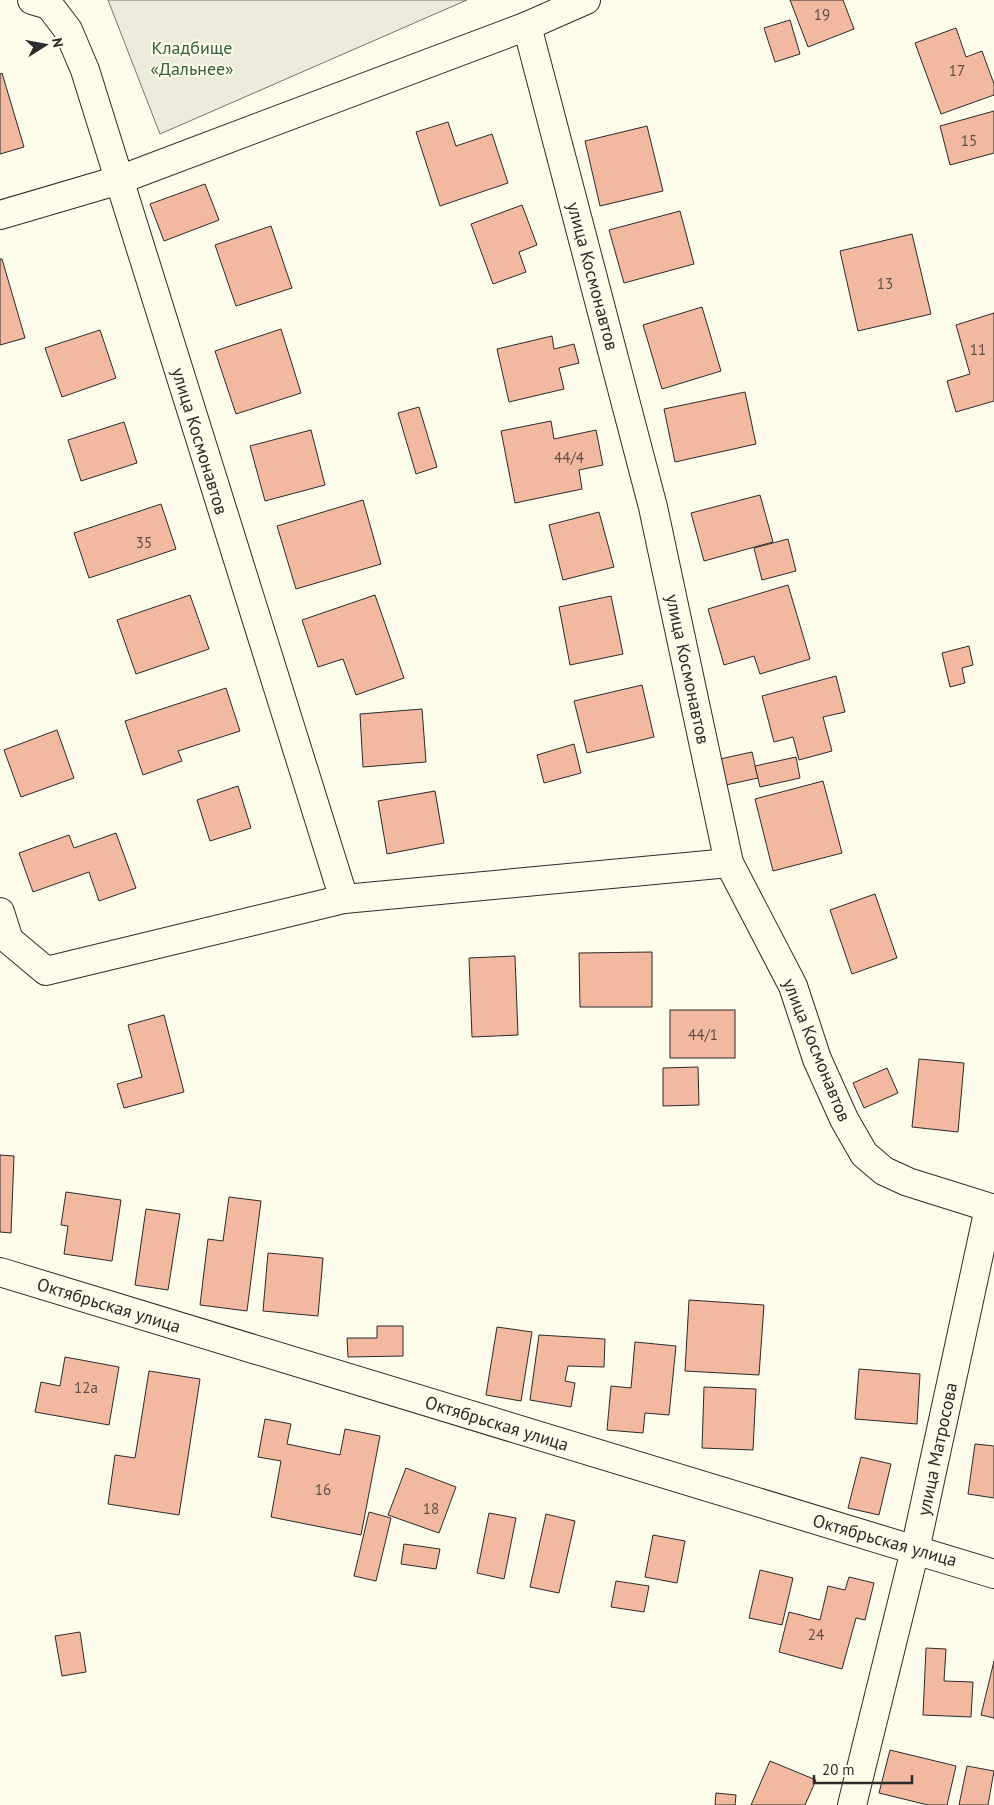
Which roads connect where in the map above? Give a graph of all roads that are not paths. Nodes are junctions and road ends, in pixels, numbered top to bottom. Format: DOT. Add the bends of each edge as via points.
graph roads {
  1 [pos="32,0"];
  2 [pos="586,0"];
  3 [pos="527,26"];
  4 [pos="119,180"];
  5 [pos="0,215"];
  6 [pos="729,863"];
  7 [pos="344,899"];
  8 [pos="0,912"];
  9 [pos="992,1209"];
  10 [pos="0,1272"];
  11 [pos="915,1550"];
  12 [pos="994,1574"];
  13 [pos="852,1805"];
  1 -- 4 [label="street, улица Космонавтов" via="49,5 68,30 85,70"];
  2 -- 3 [label="street"];
  3 -- 4 [label="street"];
  3 -- 6 [label="street, улица Космонавтов" via="653,507"];
  4 -- 5 [label="street"];
  4 -- 7 [label="street, улица Космонавтов"];
  6 -- 7 [label="street"];
  6 -- 9 [label="street, улица Космонавтов" via="793,986 817,1059 864,1154 884,1171 908,1182"];
  7 -- 8 [label="street" via="46,971 9,940"];
  9 -- 11 [label="street, улица Матросова"];
  10 -- 11 [label="street, Октябрьская улица"];
  11 -- 12 [label="street, Октябрьская улица"];
  11 -- 13 [label="street, улица Матросова"];
}
